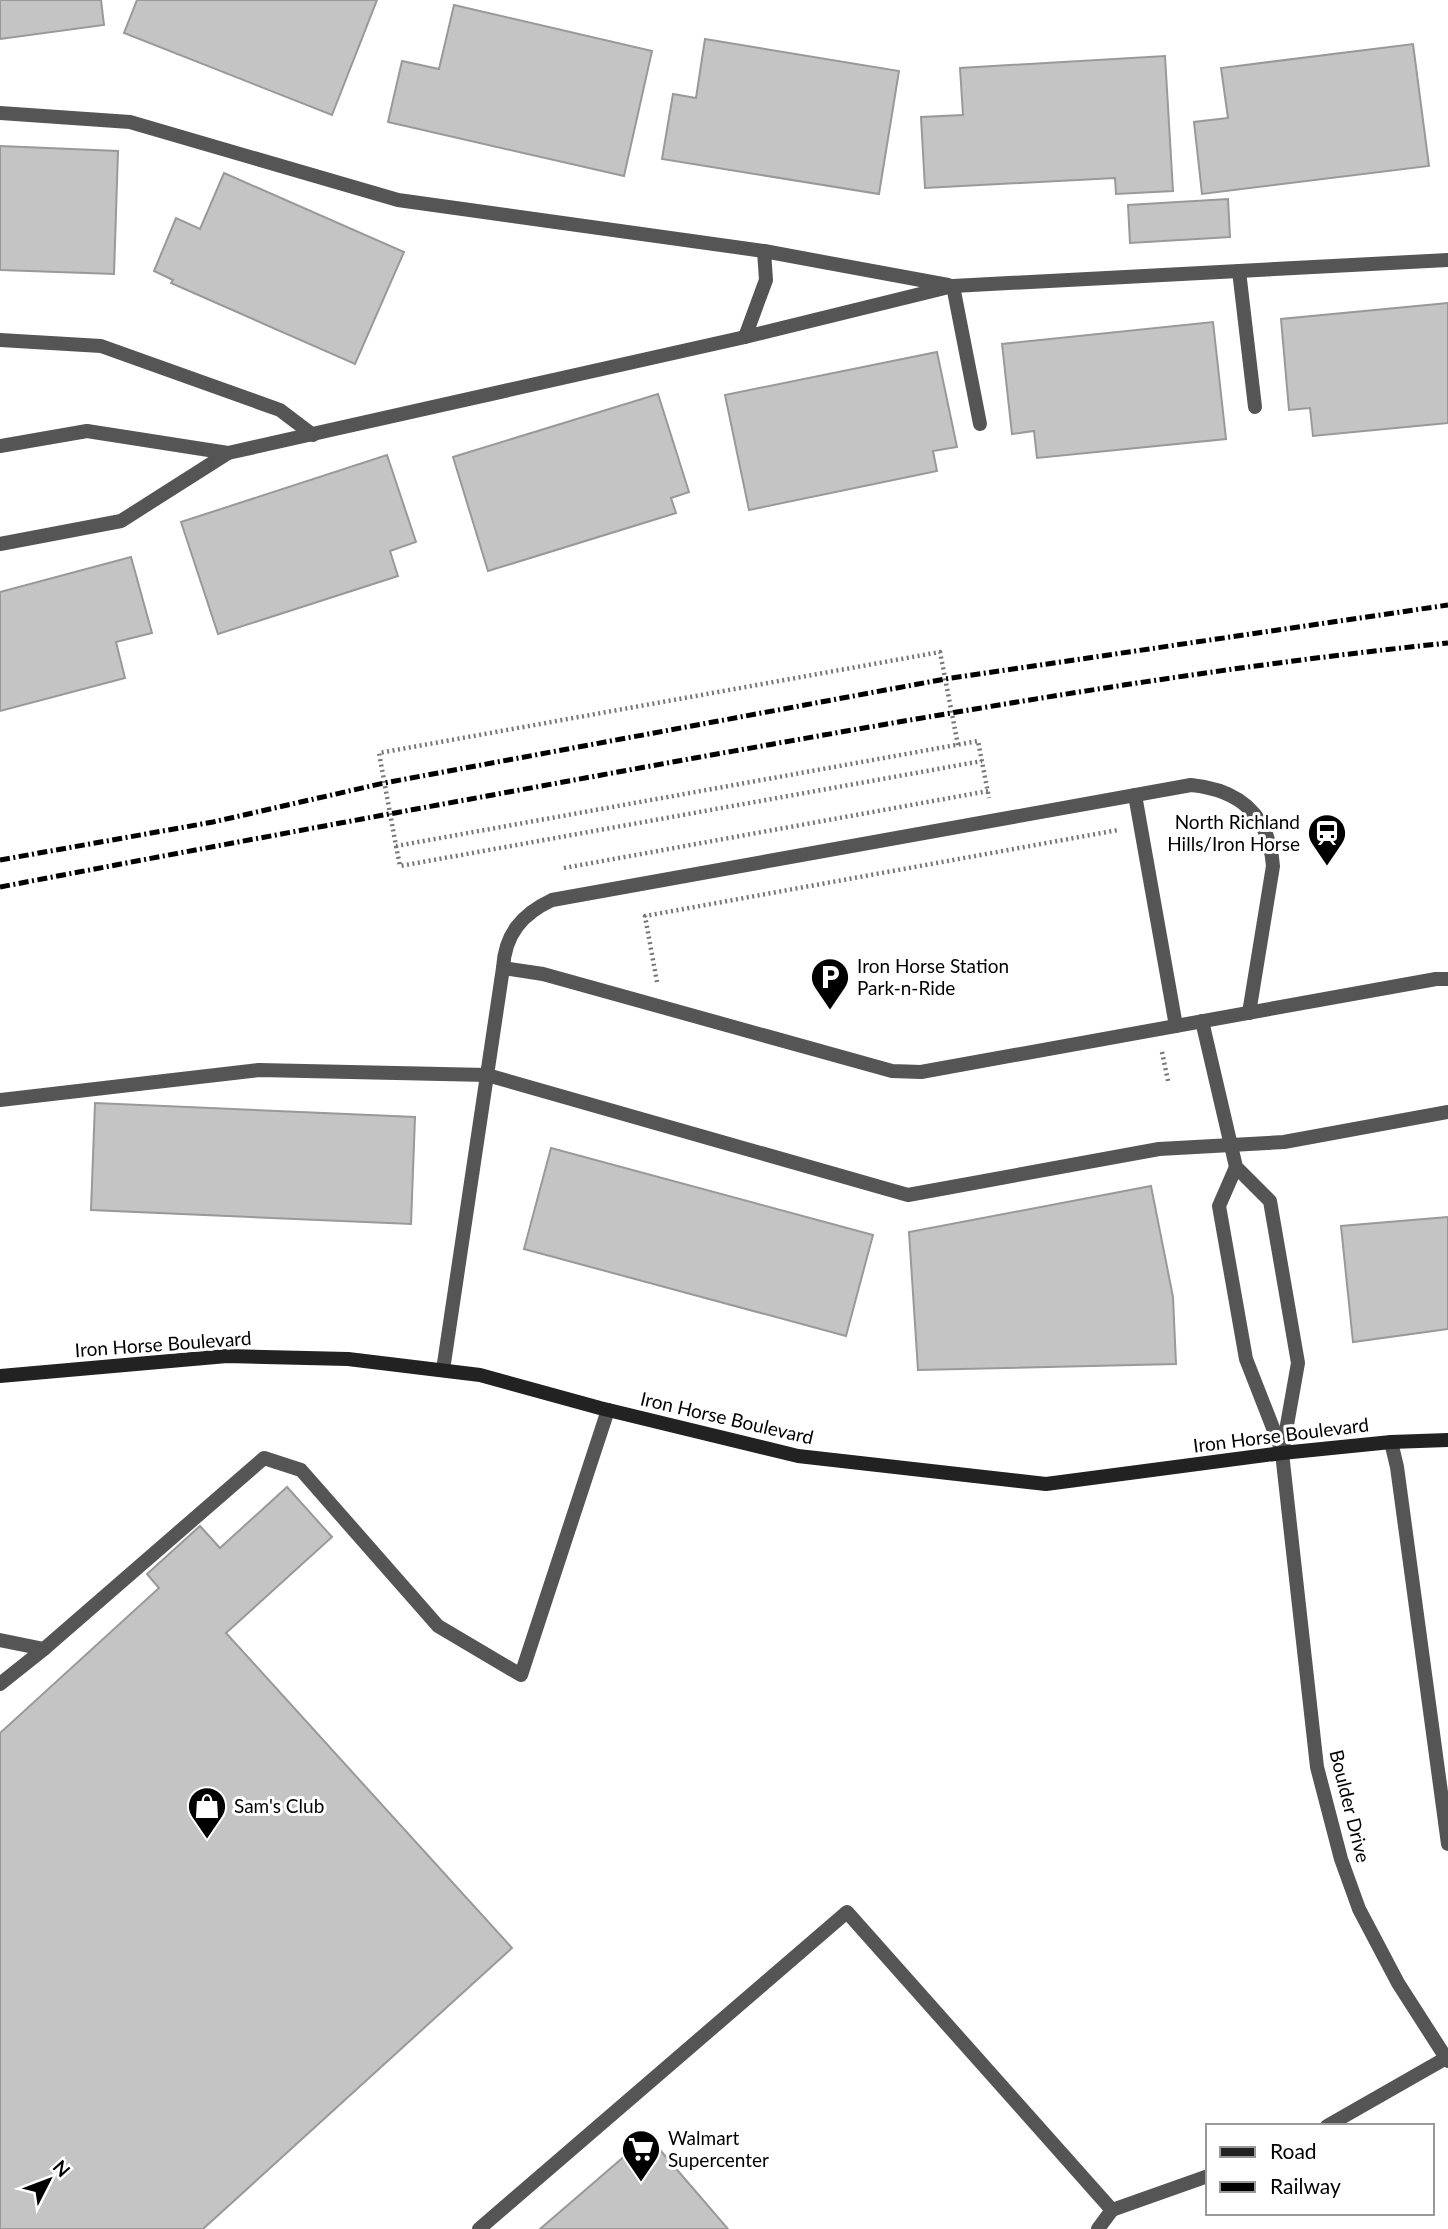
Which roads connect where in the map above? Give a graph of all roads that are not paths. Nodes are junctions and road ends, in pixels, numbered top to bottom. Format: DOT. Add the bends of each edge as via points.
graph roads {
  1 [pos="0,113"];
  2 [pos="764,251"];
  3 [pos="1448,260"];
  4 [pos="1238,271"];
  5 [pos="953,286"];
  6 [pos="745,337"];
  7 [pos="0,341"];
  8 [pos="1255,407"];
  9 [pos="980,424"];
  10 [pos="313,435"];
  11 [pos="0,446"];
  12 [pos="228,453"];
  13 [pos="0,544"];
  14 [pos="1135,795"];
  15 [pos="503,968"];
  16 [pos="1448,979"];
  17 [pos="1249,1013"];
  18 [pos="1202,1021"];
  19 [pos="1176,1026"];
  20 [pos="487,1075"];
  21 [pos="0,1100"];
  22 [pos="1448,1112"];
  23 [pos="1231,1146"];
  24 [pos="1236,1167"];
  25 [pos="443,1370"];
  26 [pos="0,1376"];
  27 [pos="608,1410"];
  28 [pos="1448,1440"];
  29 [pos="1391,1442"];
  30 [pos="1282,1453"];
  31 [pos="0,1640"];
  32 [pos="44,1649"];
  33 [pos="0,1684"];
  34 [pos="1448,1843"];
  35 [pos="1447,2059"];
  36 [pos="1331,2124"];
  37 [pos="1206,2177"];
  38 [pos="1112,2210"];
  39 [pos="479,2229"];
  40 [pos="1098,2229"];
  1 -- 2 [label="street" via="130,122 398,200"];
  2 -- 5 [label="street"];
  2 -- 6 [label="street" via="766,280"];
  3 -- 4 [label="street"];
  4 -- 5 [label="street"];
  4 -- 8 [label="street"];
  5 -- 6 [label="street"];
  5 -- 9 [label="street"];
  6 -- 10 [label="street"];
  7 -- 10 [label="street" via="101,346 280,410"];
  10 -- 12 [label="street"];
  11 -- 12 [label="street" via="87,431"];
  12 -- 13 [label="street" via="121,521"];
  14 -- 15 [label="street" via="552,900 535,908 513,930"];
  14 -- 17 [label="street" via="1191,785 1223,791 1250,808 1267,834 1273,866"];
  14 -- 19 [label="street"];
  15 -- 19 [label="street" via="542,974 892,1071 922,1072"];
  15 -- 20 [label="street"];
  16 -- 17 [label="street"];
  17 -- 18 [label="street"];
  18 -- 19 [label="street"];
  18 -- 23 [label="street"];
  20 -- 21 [label="street" via="259,1070"];
  20 -- 23 [label="street" via="908,1195 1159,1149"];
  20 -- 25 [label="street"];
  22 -- 23 [label="street" via="1284,1142"];
  23 -- 24 [label="street"];
  24 -- 30 [label="street" via="1219,1206 1246,1359"];
  24 -- 30 [label="street" via="1270,1201 1298,1363"];
  25 -- 26 [label="street, Iron Horse Boulevard" via="348,1359 227,1356"];
  25 -- 27 [label="street, Iron Horse Boulevard" via="480,1375"];
  27 -- 30 [label="street, Iron Horse Boulevard" via="798,1456 1045,1483"];
  27 -- 32 [label="street" via="521,1675 438,1626 301,1470 264,1458"];
  28 -- 29 [label="street, Iron Horse Boulevard"];
  29 -- 30 [label="street, Iron Horse Boulevard"];
  29 -- 34 [label="street"];
  30 -- 35 [label="street, Boulder Drive" via="1317,1767 1341,1859 1366,1922 1398,1983"];
  31 -- 32 [label="street"];
  32 -- 33 [label="street"];
  35 -- 36 [label="street"];
  37 -- 38 [label="street"];
  38 -- 39 [label="street" via="847,1912"];
  38 -- 40 [label="street"];
}
